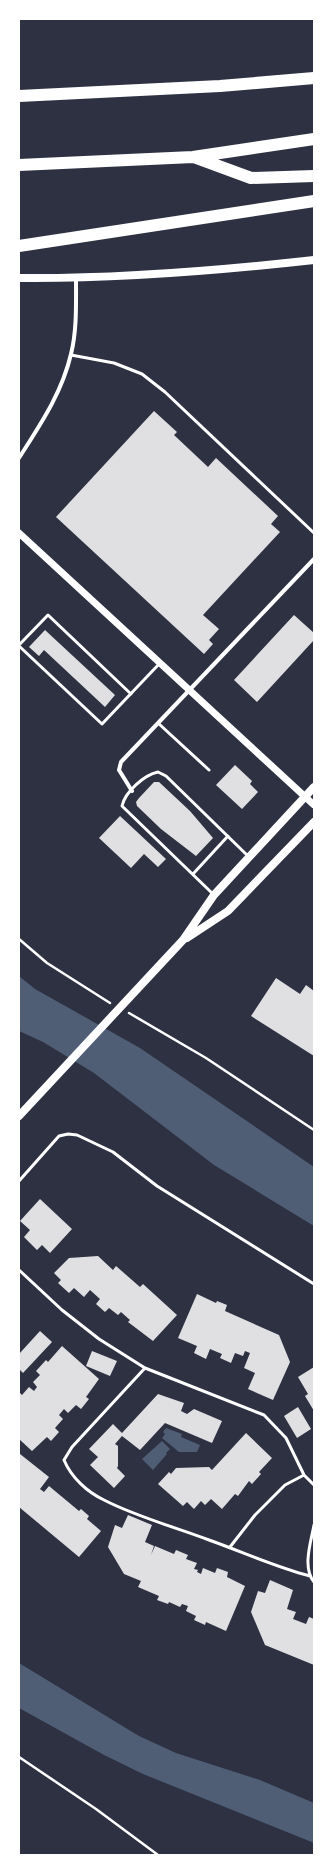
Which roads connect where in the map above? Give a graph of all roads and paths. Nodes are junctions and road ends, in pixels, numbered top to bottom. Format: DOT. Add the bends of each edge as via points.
graph roads {
  1 [pos="314,78"];
  2 [pos="19,96"];
  3 [pos="314,140"];
  4 [pos="193,157"];
  5 [pos="19,165"];
  6 [pos="314,176"];
  7 [pos="314,201"];
  8 [pos="19,246"];
  9 [pos="314,260"];
  10 [pos="19,278"];
  11 [pos="76,278"];
  12 [pos="71,355"];
  13 [pos="19,458"];
  14 [pos="19,533"];
  15 [pos="314,534"];
  16 [pos="314,559"];
  17 [pos="19,646"];
  18 [pos="160,663"];
  19 [pos="189,690"];
  20 [pos="131,694"];
  21 [pos="158,723"];
  22 [pos="209,770"];
  23 [pos="314,786"];
  24 [pos="132,791"];
  25 [pos="305,797"];
  26 [pos="314,805"];
  27 [pos="314,822"];
  28 [pos="228,836"];
  29 [pos="249,857"];
  30 [pos="193,874"];
  31 [pos="214,895"];
  32 [pos="19,939"];
  33 [pos="183,940"];
  34 [pos="113,1005"];
  35 [pos="127,1012"];
  36 [pos="19,1116"];
  37 [pos="314,1130"];
  38 [pos="19,1181"];
  39 [pos="19,1270"];
  40 [pos="314,1284"];
  41 [pos="145,1368"];
  42 [pos="304,1475"];
  43 [pos="314,1484"];
  44 [pos="314,1525"];
  45 [pos="230,1547"];
  46 [pos="310,1576"];
  47 [pos="314,1582"];
  48 [pos="19,1757"];
  49 [pos="158,1855"];
  1 -- 2 [label="highway" via="220,86"];
  3 -- 4 [label="highway"];
  4 -- 5 [label="highway"];
  4 -- 6 [label="highway" via="250,178"];
  7 -- 8 [label="highway"];
  9 -- 11 [label="main road" via="202,272"];
  10 -- 11 [label="main road"];
  11 -- 12 [label="street" via="76,322"];
  12 -- 13 [label="street" via="56,398"];
  12 -- 15 [label="lane" via="114,363 142,374 165,392"];
  14 -- 18 [label="street"];
  16 -- 19 [label="street"];
  17 -- 20 [label="lane" via="102,724"];
  17 -- 20 [label="lane" via="48,615"];
  18 -- 19 [label="street"];
  18 -- 20 [label="lane"];
  19 -- 21 [label="street"];
  19 -- 25 [label="street"];
  21 -- 22 [label="lane"];
  21 -- 24 [label="street" via="121,762 119,770"];
  23 -- 25 [label="main road"];
  24 -- 28 [label="lane" via="145,777 158,772 166,776"];
  24 -- 30 [label="lane" via="123,799 122,806"];
  25 -- 26 [label="street"];
  25 -- 29 [label="main road"];
  27 -- 33 [label="main road" via="228,911"];
  28 -- 29 [label="lane"];
  28 -- 30 [label="lane"];
  29 -- 31 [label="main road"];
  30 -- 31 [label="lane"];
  31 -- 33 [label="main road"];
  32 -- 34 [label="path" via="47,963"];
  33 -- 36 [label="main road"];
  35 -- 37 [label="path" via="206,1058"];
  38 -- 40 [label="lane" via="59,1136 78,1135 113,1152 157,1186"];
  39 -- 41 [label="lane" via="62,1310 99,1339"];
  41 -- 42 [label="lane" via="264,1415 286,1438"];
  41 -- 45 [label="lane" via="72,1447 64,1460 68,1470 81,1484 103,1500"];
  42 -- 43 [label="lane"];
  42 -- 45 [label="lane" via="285,1485 255,1515"];
  44 -- 46 [label="lane" via="308,1556"];
  45 -- 46 [label="lane" via="286,1570"];
  46 -- 47 [label="lane"];
  48 -- 49 [label="path"];
}
